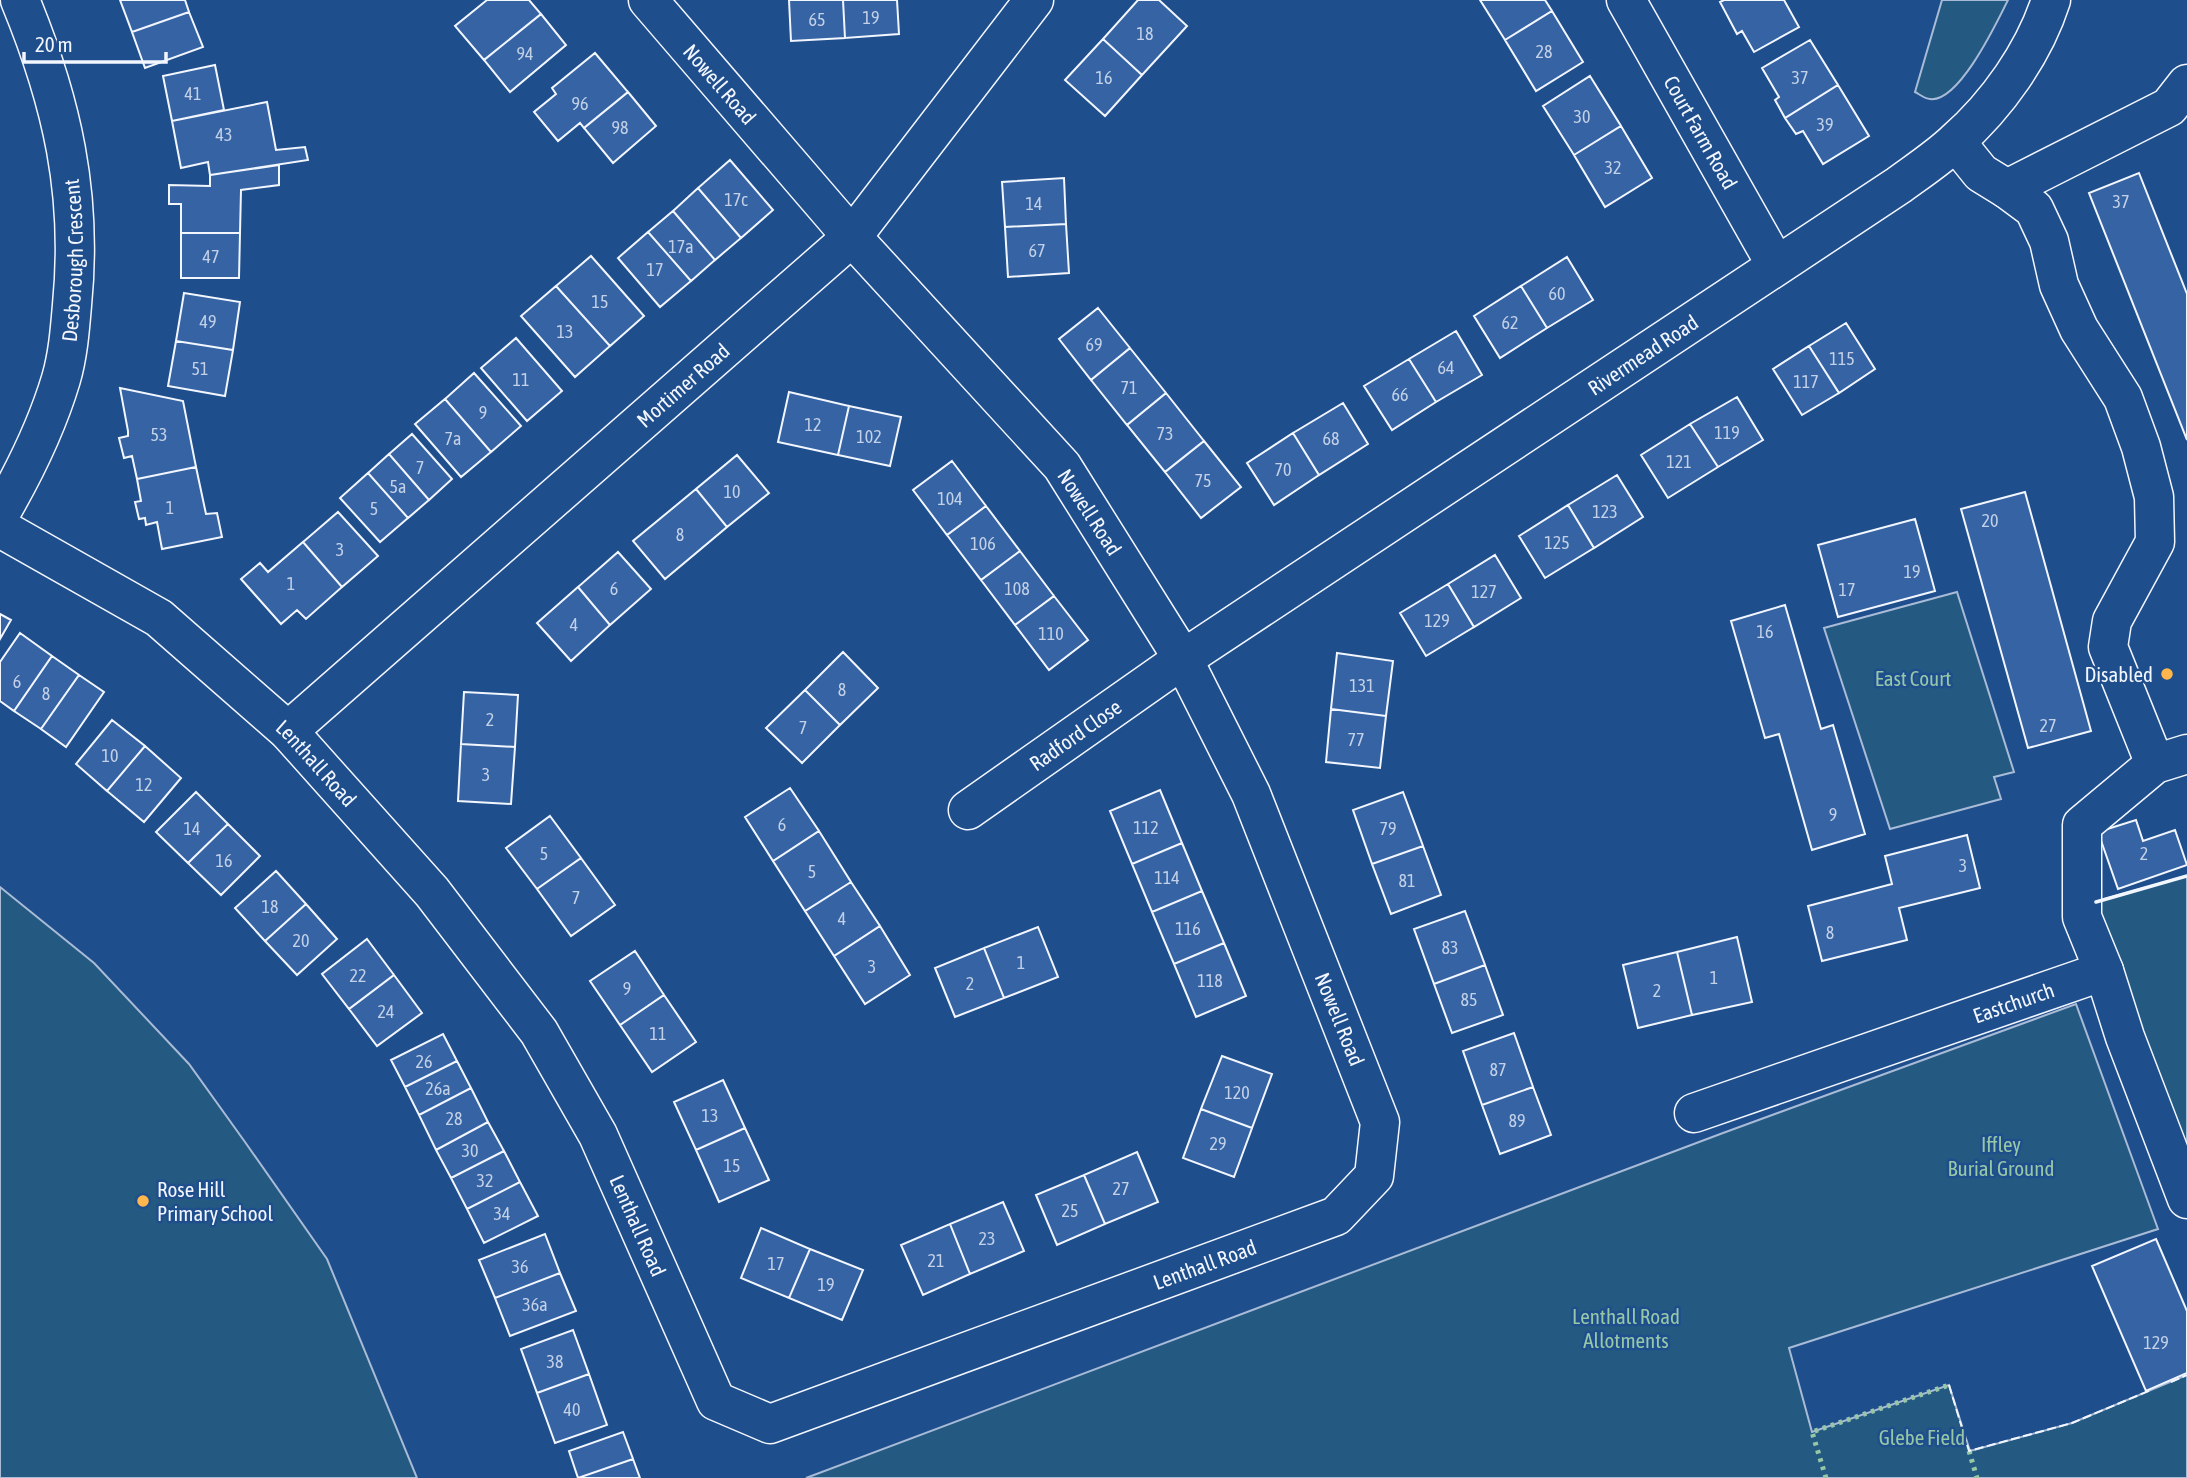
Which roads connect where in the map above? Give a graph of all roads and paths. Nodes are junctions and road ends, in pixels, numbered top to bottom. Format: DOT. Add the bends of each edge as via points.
graph roads {
  1 [pos="20,0"];
  2 [pos="648,0"];
  3 [pos="1034,0"];
  4 [pos="1626,0"];
  5 [pos="2051,0"];
  6 [pos="2187,84"];
  7 [pos="1956,142"];
  8 [pos="2007,189"];
  9 [pos="852,237"];
  10 [pos="1776,265"];
  11 [pos="0,514"];
  12 [pos="0,528"];
  13 [pos="2171,536"];
  14 [pos="1183,659"];
  15 [pos="288,731"];
  16 [pos="2171,759"];
  17 [pos="968,810"];
  18 [pos="2104,971"];
  19 [pos="1694,1113"];
  20 [pos="1380,1122"];
  21 [pos="2187,1199"];
  1 -- 11 [label="street, Desborough Crescent" via="43,55 63,128 75,225 75,275 62,376 22,477"];
  2 -- 9 [label="street, Nowell Road"];
  3 -- 9 [label="street, Mortimer Road"];
  4 -- 10 [label="street, Court Farm Road"];
  5 -- 7 [label="street, Rivermead Road" via="2030,49 1997,98"];
  6 -- 8 [label="street" via="2169,107"];
  7 -- 8 [label="street" via="1981,173"];
  7 -- 10 [label="street, Rivermead Road" via="1899,186"];
  8 -- 13 [label="street" via="2034,209 2079,329 2123,398"];
  9 -- 14 [label="street, Nowell Road" via="1062,466"];
  9 -- 15 [label="street, Mortimer Road"];
  10 -- 14 [label="street, Rivermead Road"];
  12 -- 15 [label="street, Lenthall Road" via="159,618"];
  13 -- 16 [label="street" via="2112,621 2108,647"];
  14 -- 17 [label="street, Radford Close"];
  14 -- 20 [label="street, Nowell Road" via="1251,794"];
  15 -- 20 [label="street, Lenthall Road" via="432,892 539,1032 598,1135 716,1401 770,1424 1336,1216 1374,1175"];
  16 -- 18 [label="street" via="2082,825 2082,917"];
  18 -- 19 [label="street, Eastchurch"];
  18 -- 21 [label="street"];
}
